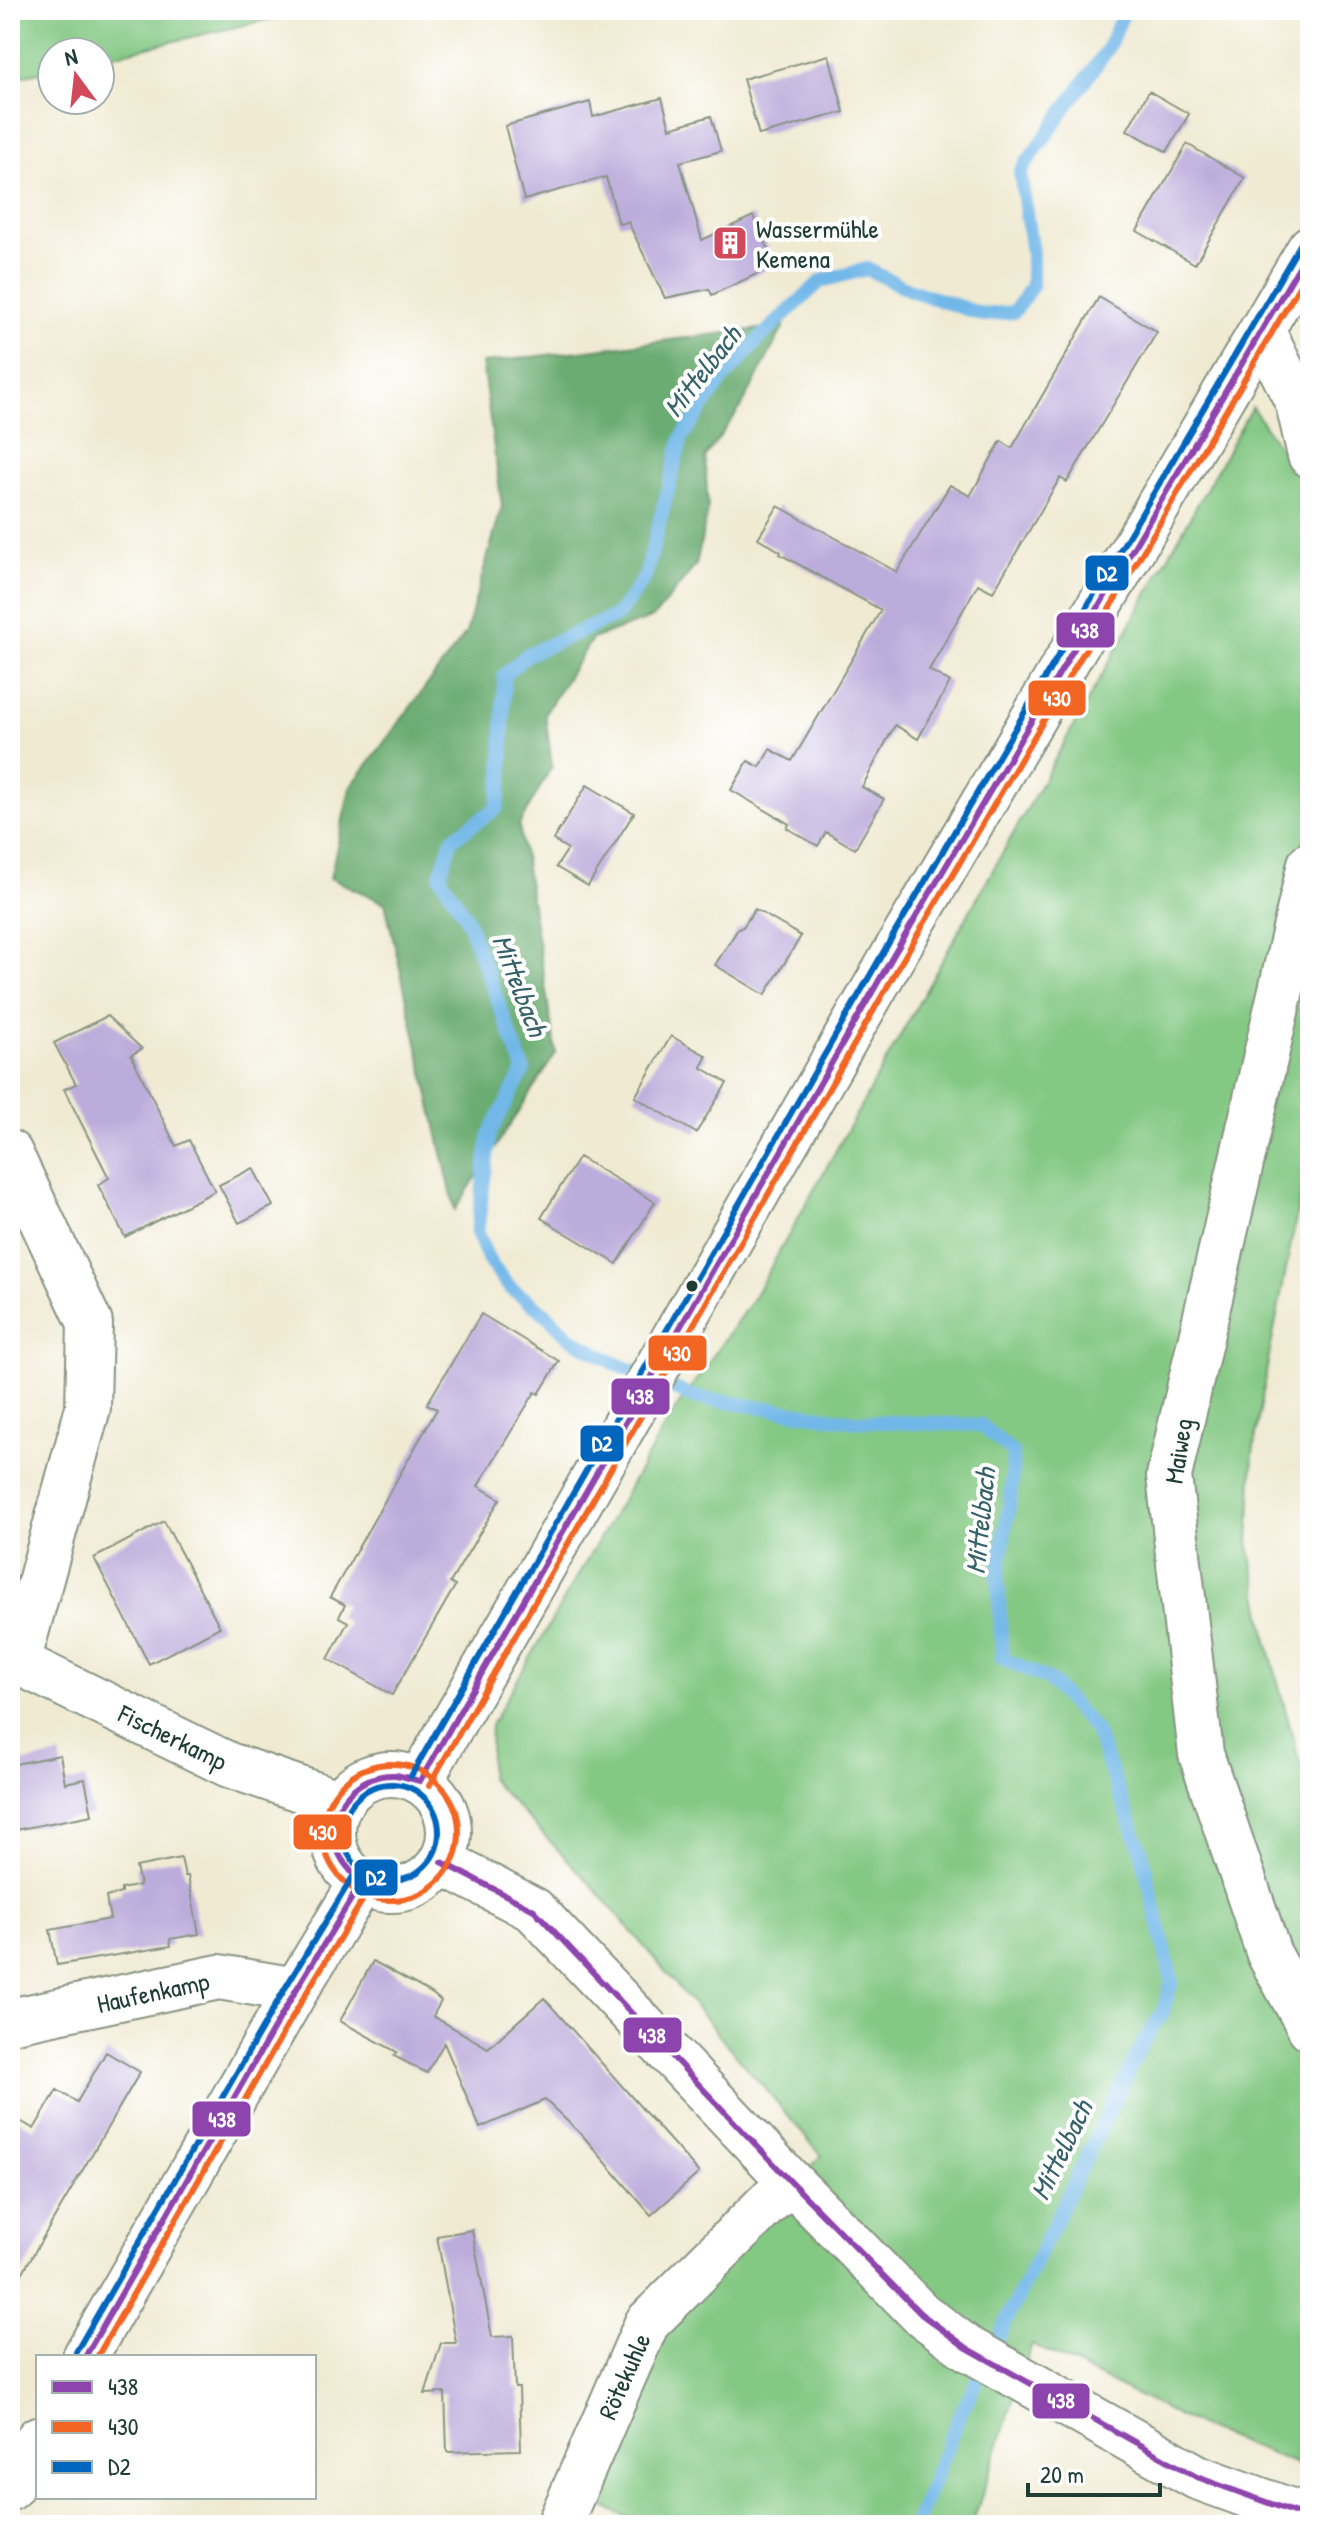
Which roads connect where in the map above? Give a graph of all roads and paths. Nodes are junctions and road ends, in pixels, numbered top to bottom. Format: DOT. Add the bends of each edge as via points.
graph roads {
  1 [pos="1310,248"];
  2 [pos="1262,330"];
  3 [pos="1310,455"];
  4 [pos="1310,864"];
  5 [pos="10,1153"];
  6 [pos="14,1662"];
  7 [pos="420,1781"];
  8 [pos="341,1803"];
  9 [pos="442,1862"];
  10 [pos="361,1883"];
  11 [pos="296,1990"];
  12 [pos="10,2021"];
  13 [pos="1310,2028"];
  14 [pos="790,2181"];
  15 [pos="86,2355"];
  16 [pos="36,2442"];
  17 [pos="10,2488"];
  18 [pos="1310,2518"];
  19 [pos="559,2525"];
  1 -- 2 [label="street"];
  2 -- 3 [label="street" via="1298,403"];
  2 -- 7 [label="street" via="900,942"];
  4 -- 13 [label="street, Maiweg" via="1169,1476 1201,1754 1269,1954"];
  5 -- 6 [label="street" via="90,1323 88,1408"];
  6 -- 8 [label="street, Fischerkamp" via="229,1765"];
  7 -- 8 [label="street" via="385,1774 352,1788"];
  7 -- 9 [label="street" via="435,1793 450,1826"];
  8 -- 10 [label="street" via="333,1838 347,1871"];
  9 -- 10 [label="street" via="415,1886 379,1889"];
  9 -- 14 [label="street" via="534,1910"];
  10 -- 11 [label="street"];
  11 -- 12 [label="street, Haufenkamp" via="219,1977"];
  11 -- 15 [label="street"];
  14 -- 18 [label="street" via="921,2314 986,2358 1197,2477"];
  14 -- 19 [label="street, Rötekuhle" via="647,2323"];
  16 -- 17 [label="street"];
}
